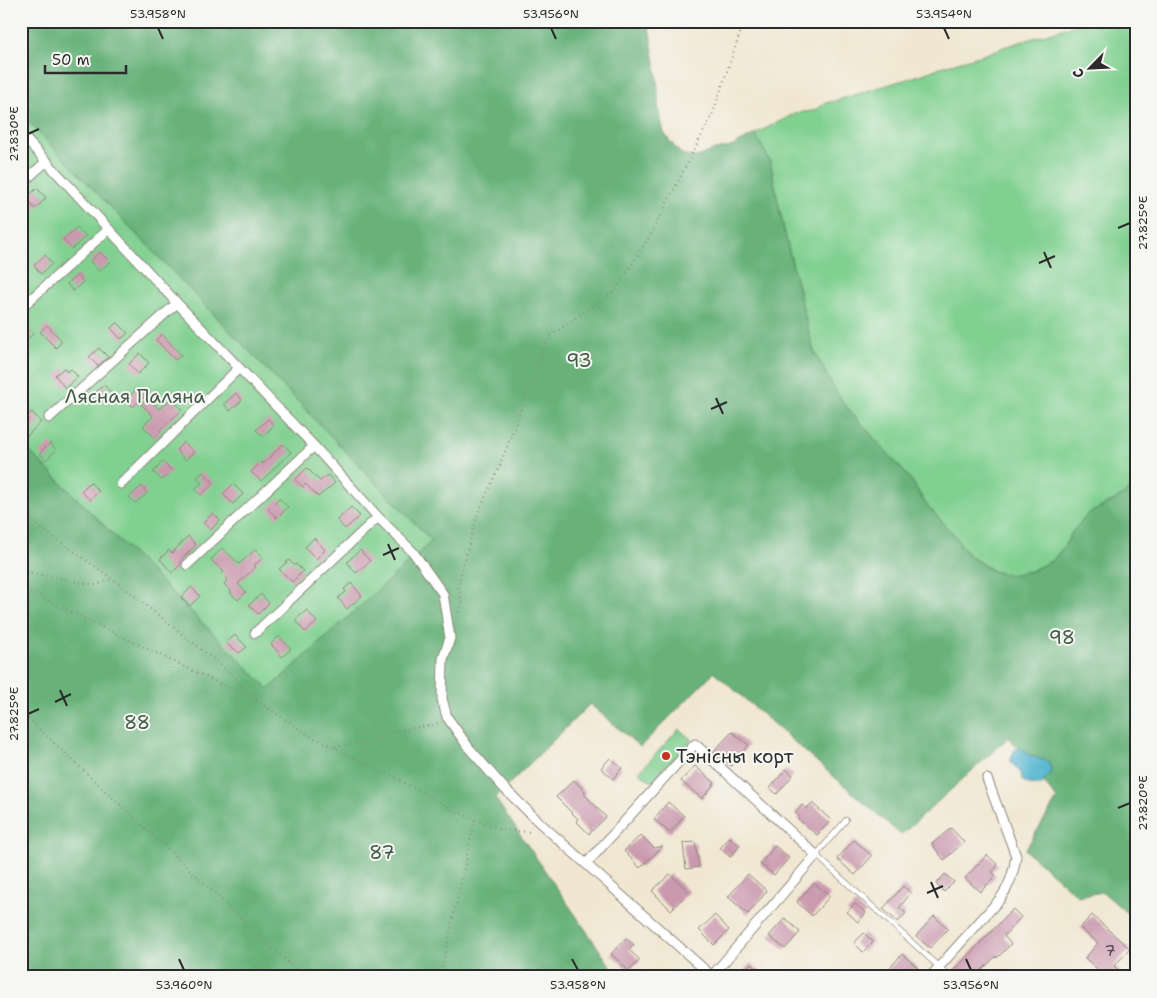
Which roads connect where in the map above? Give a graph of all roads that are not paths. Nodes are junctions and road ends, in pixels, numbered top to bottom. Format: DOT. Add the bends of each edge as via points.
graph roads {
  1 [pos="21,134"];
  2 [pos="46,161"];
  3 [pos="21,184"];
  4 [pos="109,230"];
  5 [pos="176,302"];
  6 [pos="21,308"];
  7 [pos="239,368"];
  8 [pos="49,418"];
  9 [pos="314,446"];
  10 [pos="121,484"];
  11 [pos="378,518"];
  12 [pos="187,565"];
  13 [pos="255,633"];
  14 [pos="987,779"];
  15 [pos="846,820"];
  16 [pos="816,855"];
  17 [pos="586,864"];
  18 [pos="940,967"];
  19 [pos="1136,973"];
  20 [pos="713,976"];
  21 [pos="930,977"];
  22 [pos="950,977"];
  23 [pos="1132,977"];
  1 -- 2 [label="street"];
  2 -- 3 [label="street"];
  2 -- 4 [label="street"];
  4 -- 5 [label="street"];
  4 -- 6 [label="street"];
  5 -- 7 [label="street"];
  5 -- 8 [label="street"];
  7 -- 9 [label="street"];
  7 -- 10 [label="street"];
  9 -- 11 [label="street"];
  9 -- 12 [label="street"];
  11 -- 13 [label="street"];
  11 -- 17 [label="street" via="413,552 442,594 450,638 443,659 441,683 447,717 486,769"];
  14 -- 18 [label="street" via="1016,856 1015,867 1008,888 1000,899"];
  15 -- 16 [label="lane"];
  16 -- 17 [label="street" via="695,744"];
  16 -- 18 [label="lane"];
  16 -- 20 [label="street"];
  17 -- 20 [label="street"];
  18 -- 21 [label="street"];
  18 -- 22 [label="lane"];
  19 -- 23 [label="street"];
}
